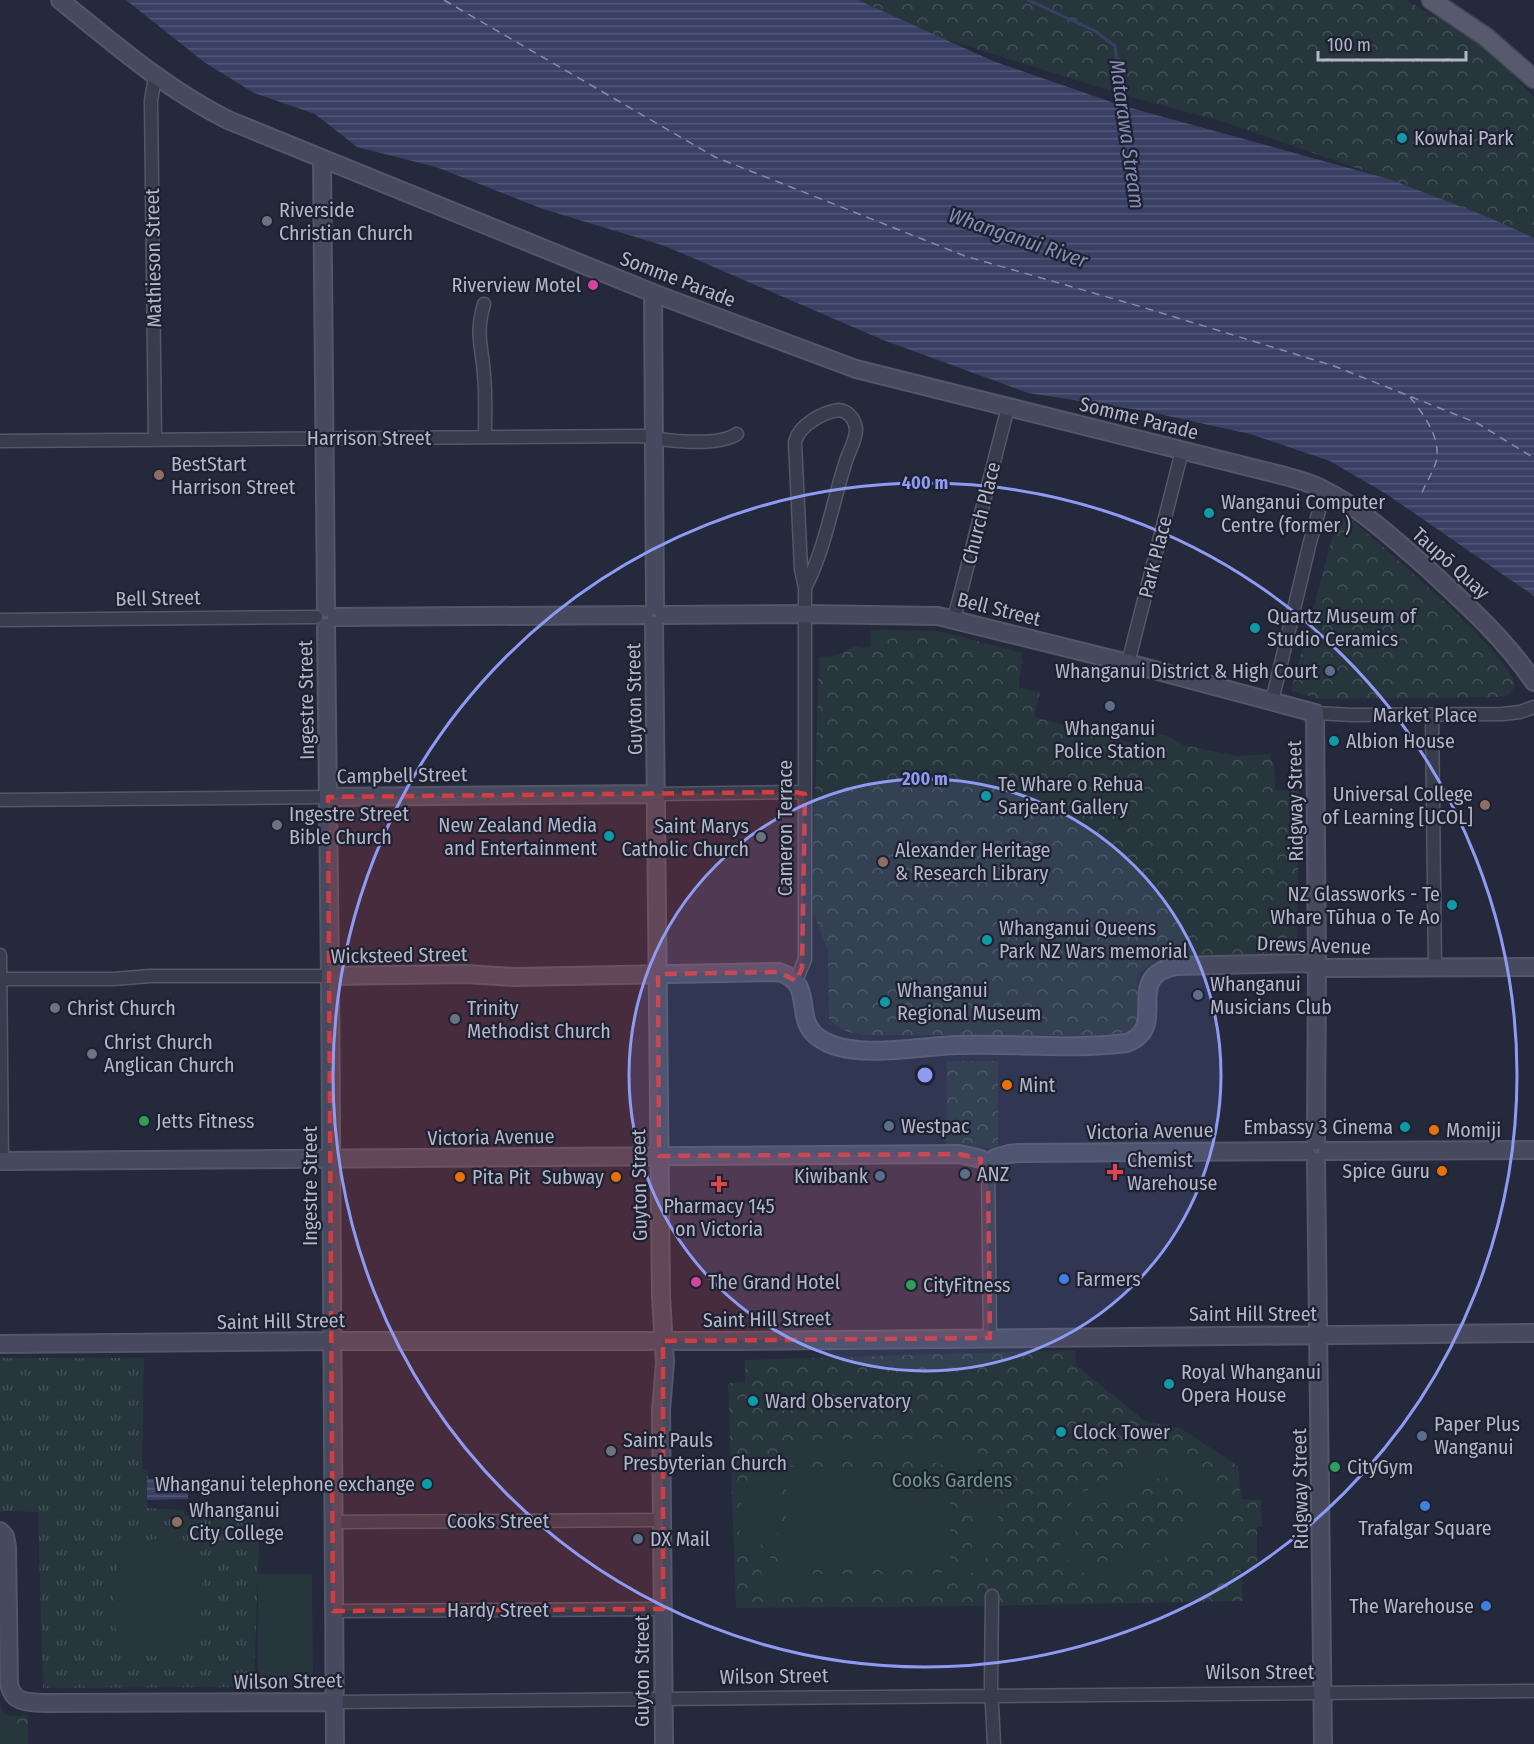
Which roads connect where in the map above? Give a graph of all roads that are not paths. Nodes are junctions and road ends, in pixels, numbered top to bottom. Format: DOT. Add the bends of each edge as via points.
graph roads {
  1 [pos="60,0"];
  2 [pos="1431,0"];
  3 [pos="155,77"];
  4 [pos="1534,78"];
  5 [pos="322,160"];
  6 [pos="653,293"];
  7 [pos="484,304"];
  8 [pos="1008,408"];
  9 [pos="737,435"];
  10 [pos="325,437"];
  11 [pos="485,437"];
  12 [pos="653,438"];
  13 [pos="155,440"];
  14 [pos="0,441"];
  15 [pos="1182,451"];
  16 [pos="1325,490"];
  17 [pos="805,588"];
  18 [pos="806,614"];
  19 [pos="654,615"];
  20 [pos="326,617"];
  21 [pos="954,619"];
  22 [pos="0,620"];
  23 [pos="1128,663"];
  24 [pos="1534,682"];
  25 [pos="1272,701"];
  26 [pos="1534,707"];
  27 [pos="1315,713"];
  28 [pos="1432,715"];
  29 [pos="656,794"];
  30 [pos="805,794"];
  31 [pos="328,797"];
  32 [pos="0,800"];
  33 [pos="0,955"];
  34 [pos="1317,966"];
  35 [pos="1534,967"];
  36 [pos="1435,968"];
  37 [pos="658,974"];
  38 [pos="330,976"];
  39 [pos="0,980"];
  40 [pos="796,981"];
  41 [pos="1534,1150"];
  42 [pos="1316,1151"];
  43 [pos="659,1156"];
  44 [pos="331,1160"];
  45 [pos="1,1161"];
  46 [pos="988,1162"];
  47 [pos="1534,1333"];
  48 [pos="1318,1334"];
  49 [pos="990,1338"];
  50 [pos="332,1341"];
  51 [pos="663,1341"];
  52 [pos="0,1344"];
  53 [pos="662,1520"];
  54 [pos="333,1522"];
  55 [pos="1,1531"];
  56 [pos="992,1596"];
  57 [pos="663,1609"];
  58 [pos="333,1611"];
  59 [pos="1534,1691"];
  60 [pos="1323,1692"];
  61 [pos="993,1695"];
  62 [pos="664,1698"];
  63 [pos="334,1702"];
  64 [pos="335,1744"];
  65 [pos="664,1744"];
  66 [pos="994,1744"];
  67 [pos="1323,1744"];
  1 -- 3 [label="street, Somme Parade"];
  2 -- 4 [label="main road" via="1486,37"];
  3 -- 5 [label="street, Somme Parade" via="218,115"];
  3 -- 13 [label="street, Mathieson Street" via="151,101"];
  5 -- 6 [label="street, Somme Parade"];
  5 -- 10 [label="street, Ingestre Street"];
  6 -- 8 [label="street, Somme Parade" via="856,369"];
  6 -- 12 [label="street, Guyton Street"];
  7 -- 11 [label="street" via="479,340 485,378"];
  8 -- 15 [label="street, Somme Parade"];
  8 -- 21 [label="street, Church Place"];
  9 -- 12 [label="street, Harrison Street" via="723,440"];
  10 -- 11 [label="street, Harrison Street"];
  10 -- 13 [label="street, Harrison Street"];
  10 -- 20 [label="street, Ingestre Street"];
  11 -- 12 [label="street, Harrison Street"];
  12 -- 19 [label="street, Guyton Street"];
  13 -- 14 [label="street, Harrison Street"];
  15 -- 16 [label="street, Somme Parade"];
  15 -- 23 [label="street, Park Place"];
  16 -- 24 [label="street, Taupō Quay" via="1375,524 1467,604 1508,646"];
  16 -- 25 [label="street"];
  17 -- 17 [label="street, Cameron Terrace" via="795,442 807,425 835,410 843,410 855,424 854,441 815,568"];
  17 -- 18 [label="street, Cameron Terrace"];
  18 -- 19 [label="street, Bell Street"];
  18 -- 21 [label="street, Bell Street"];
  18 -- 30 [label="street, Cameron Terrace"];
  19 -- 20 [label="street, Bell Street"];
  19 -- 29 [label="street, Guyton Street"];
  20 -- 22 [label="street, Bell Street"];
  20 -- 31 [label="street, Ingestre Street"];
  21 -- 23 [label="street, Bell Street"];
  23 -- 25 [label="street, Bell Street"];
  25 -- 27 [label="street, Bell Street"];
  26 -- 28 [label="street, Market Place" via="1511,714"];
  27 -- 28 [label="street, Market Place"];
  27 -- 34 [label="street, Ridgway Street"];
  28 -- 36 [label="street"];
  29 -- 30 [label="street, Campbell Street"];
  29 -- 31 [label="street, Campbell Street"];
  29 -- 37 [label="street, Guyton Street"];
  30 -- 40 [label="street, Cameron Terrace" via="805,959"];
  31 -- 32 [label="street, Campbell Street"];
  31 -- 38 [label="street, Ingestre Street"];
  33 -- 39 [label="street"];
  34 -- 36 [label="street, Drews Avenue"];
  34 -- 40 [label="street, Drews Avenue" via="1305,963 1166,968 1152,977 1149,985 1143,1031 1135,1040 1117,1044 956,1045 919,1050 851,1049 815,1036 807,1024"];
  34 -- 42 [label="street, Ridgway Street"];
  35 -- 36 [label="street, Drews Avenue"];
  37 -- 38 [label="street, Wicksteed Street"];
  37 -- 40 [label="street, Wicksteed Street" via="779,972"];
  37 -- 43 [label="street, Guyton Street"];
  38 -- 39 [label="street, Wicksteed Street"];
  38 -- 44 [label="street, Ingestre Street"];
  39 -- 45 [label="street"];
  41 -- 42 [label="street, Victoria Avenue"];
  42 -- 46 [label="street, Victoria Avenue" via="1018,1153"];
  42 -- 48 [label="street, Ridgway Street"];
  43 -- 44 [label="street, Victoria Avenue"];
  43 -- 46 [label="street, Victoria Avenue" via="959,1154"];
  43 -- 51 [label="street, Guyton Street"];
  44 -- 45 [label="street, Victoria Avenue"];
  44 -- 50 [label="street, Ingestre Street"];
  46 -- 49 [label="street"];
  47 -- 48 [label="street, Saint Hill Street"];
  48 -- 49 [label="street, Saint Hill Street"];
  48 -- 60 [label="street, Ridgway Street"];
  49 -- 51 [label="street, Saint Hill Street"];
  50 -- 51 [label="street, Saint Hill Street"];
  50 -- 52 [label="street, Saint Hill Street"];
  50 -- 54 [label="street, Ingestre Street"];
  51 -- 53 [label="street, Guyton Street"];
  53 -- 54 [label="street, Cooks Street"];
  53 -- 57 [label="street, Guyton Street"];
  54 -- 58 [label="street, Ingestre Street"];
  55 -- 63 [label="street, Wilson Street" via="8,1547 9,1683 15,1698 44,1704"];
  56 -- 61 [label="street"];
  57 -- 58 [label="street, Hardy Street"];
  57 -- 62 [label="street, Guyton Street"];
  58 -- 63 [label="street, Ingestre Street"];
  59 -- 60 [label="street, Wilson Street"];
  60 -- 61 [label="street, Wilson Street"];
  60 -- 67 [label="street, Ridgway Street"];
  61 -- 62 [label="street, Wilson Street"];
  61 -- 66 [label="street"];
  62 -- 63 [label="street, Wilson Street"];
  62 -- 65 [label="street, Guyton Street"];
  63 -- 64 [label="street, Ingestre Street"];
}
